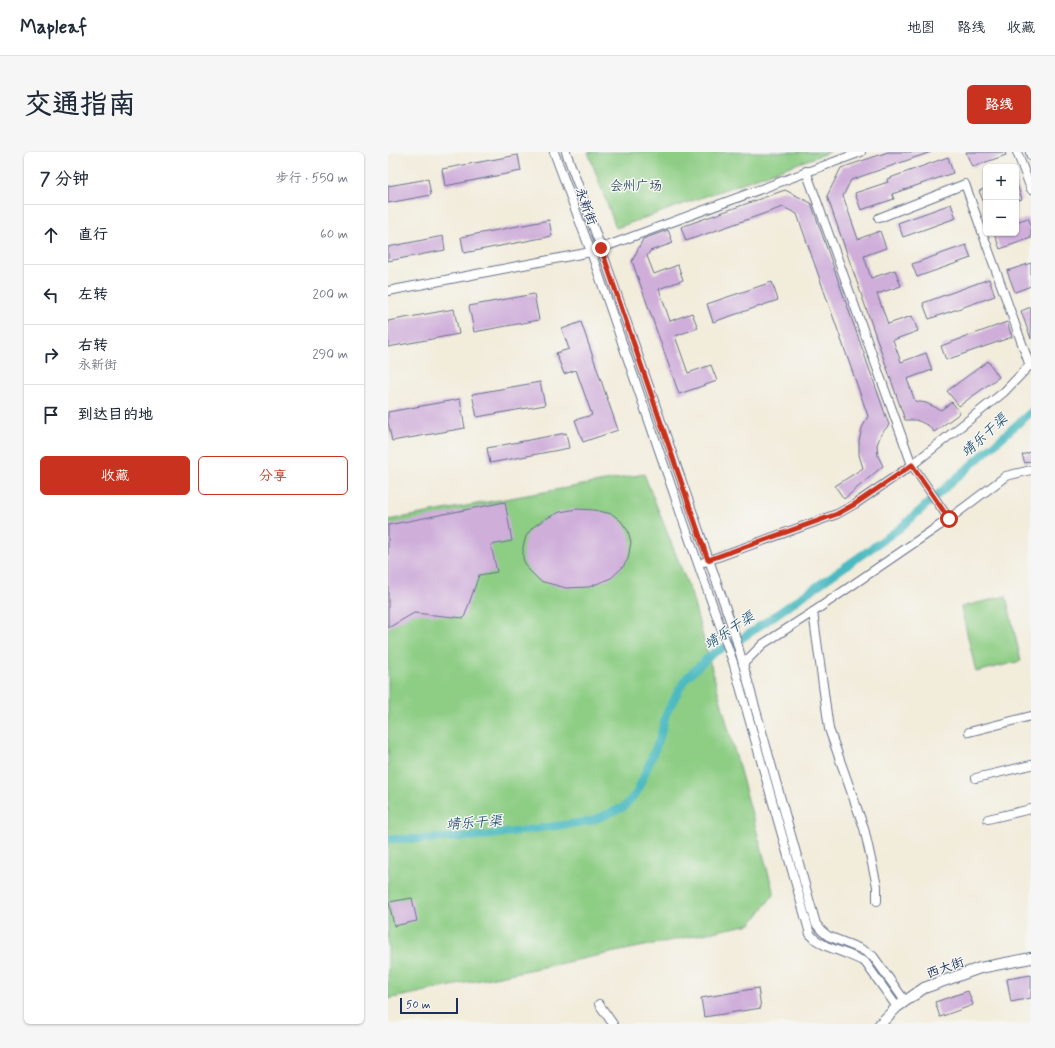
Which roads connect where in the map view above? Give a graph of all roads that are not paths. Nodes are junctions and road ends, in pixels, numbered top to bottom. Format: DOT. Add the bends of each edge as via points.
graph roads {
  1 [pos="554,152"];
  2 [pos="566,152"];
  3 [pos="861,152"];
  4 [pos="1017,152"];
  5 [pos="1030,152"];
  6 [pos="1031,156"];
  7 [pos="806,171"];
  8 [pos="1031,189"];
  9 [pos="879,218"];
  10 [pos="601,248"];
  11 [pos="591,252"];
  12 [pos="388,291"];
  13 [pos="1030,365"];
  14 [pos="912,465"];
  15 [pos="1031,470"];
  16 [pos="949,519"];
  17 [pos="708,560"];
  18 [pos="698,564"];
  19 [pos="813,612"];
  20 [pos="742,660"];
  21 [pos="1031,716"];
  22 [pos="969,732"];
  23 [pos="1031,764"];
  24 [pos="976,778"];
  25 [pos="1031,809"];
  26 [pos="988,819"];
  27 [pos="877,901"];
  28 [pos="1031,958"];
  29 [pos="905,1001"];
  30 [pos="599,1004"];
  31 [pos="897,1007"];
  32 [pos="884,1022"];
  33 [pos="613,1024"];
  1 -- 11 [label="street, 永新街"];
  2 -- 10 [label="street, 永新街"];
  3 -- 7 [label="street"];
  4 -- 8 [label="street"];
  5 -- 6 [label="street"];
  7 -- 10 [label="street"];
  7 -- 14 [label="street"];
  9 -- 13 [label="street" via="965,184"];
  10 -- 11 [label="street"];
  10 -- 17 [label="street, 永新街"];
  11 -- 12 [label="street"];
  11 -- 18 [label="street, 永新街"];
  13 -- 14 [label="street" via="1004,392"];
  14 -- 16 [label="street"];
  14 -- 17 [label="street" via="837,514"];
  15 -- 16 [label="street" via="1006,476"];
  16 -- 19 [label="street"];
  17 -- 18 [label="street"];
  17 -- 20 [label="street, 永新街"];
  18 -- 31 [label="street, 永新街" via="733,662 810,934 826,946 865,962"];
  19 -- 20 [label="street"];
  19 -- 27 [label="street" via="829,729 864,828 878,886"];
  20 -- 29 [label="street, 永新街" via="816,924 828,936 873,956"];
  21 -- 22 [label="street"];
  23 -- 24 [label="street"];
  25 -- 26 [label="street"];
  28 -- 29 [label="main road, 西大街" via="973,971 924,988"];
  29 -- 31 [label="main road, 西大街"];
  30 -- 33 [label="street"];
  31 -- 32 [label="main road, 西大街"];
}
